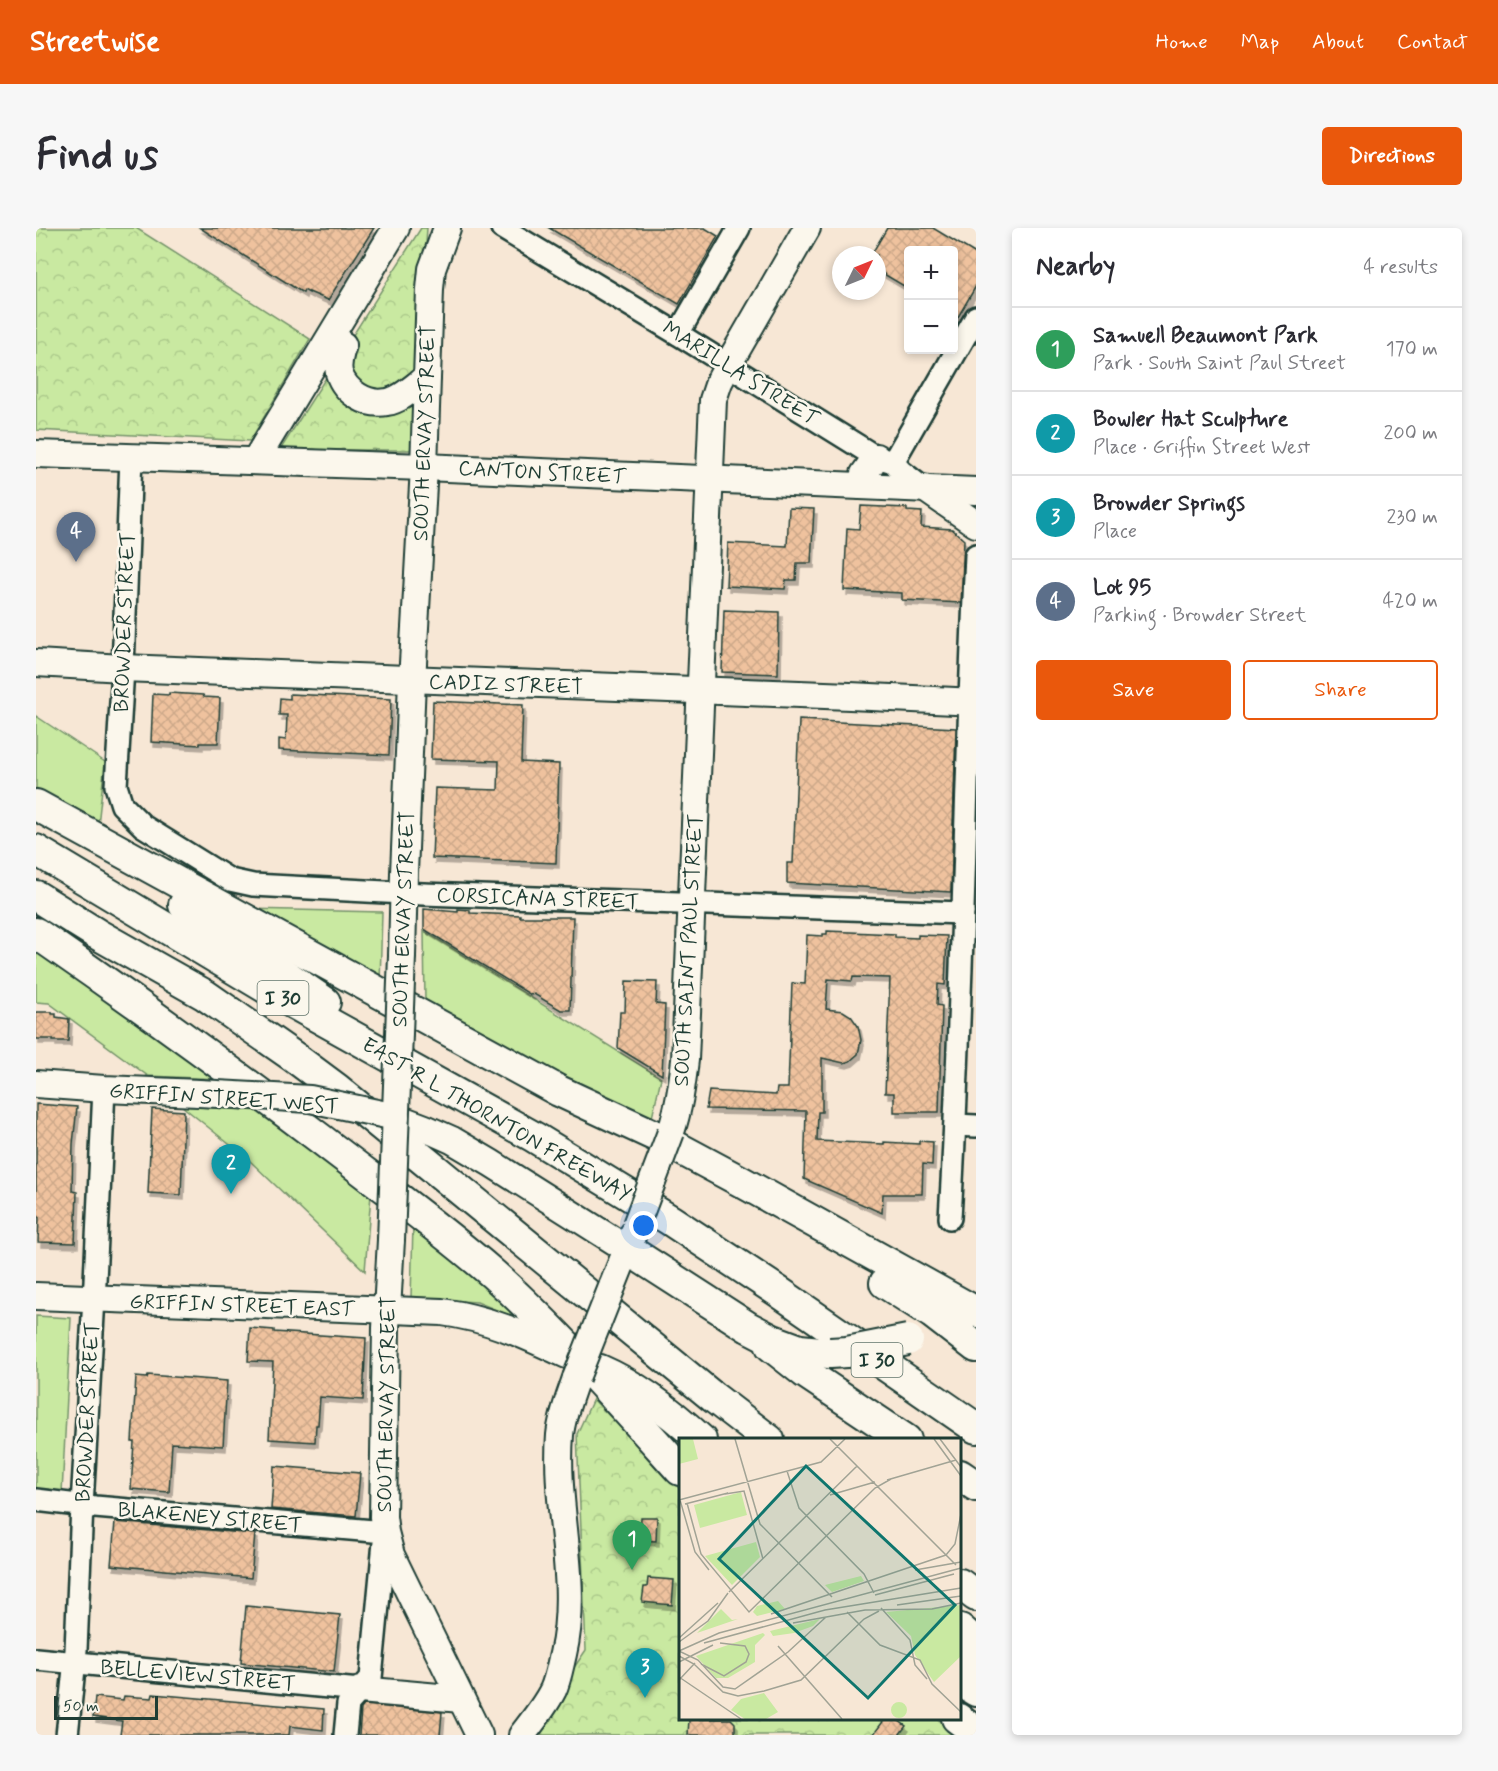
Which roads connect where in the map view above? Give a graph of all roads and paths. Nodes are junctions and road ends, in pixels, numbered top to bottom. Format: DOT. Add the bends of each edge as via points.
graph roads {
  1 [pos="396,228"];
  2 [pos="447,228"];
  3 [pos="502,228"];
  4 [pos="739,228"];
  5 [pos="807,228"];
  6 [pos="976,317"];
  7 [pos="678,334"];
  8 [pos="728,365"];
  9 [pos="427,377"];
  10 [pos="297,392"];
  11 [pos="36,454"];
  12 [pos="130,457"];
  13 [pos="884,460"];
  14 [pos="255,461"];
  15 [pos="424,467"];
  16 [pos="709,480"];
  17 [pos="861,486"];
  18 [pos="923,488"];
  19 [pos="976,491"];
  20 [pos="976,524"];
  21 [pos="976,555"];
  22 [pos="36,663"];
  23 [pos="123,668"];
  24 [pos="412,681"];
  25 [pos="700,691"];
  26 [pos="973,702"];
  27 [pos="116,786"];
  28 [pos="36,806"];
  29 [pos="36,850"];
  30 [pos="403,893"];
  31 [pos="36,896"];
  32 [pos="692,903"];
  33 [pos="963,913"];
  34 [pos="36,925"];
  35 [pos="36,933"];
  36 [pos="36,1084"];
  37 [pos="104,1089"];
  38 [pos="337,1089"];
  39 [pos="559,1091"];
  40 [pos="396,1117"];
  41 [pos="955,1125"];
  42 [pos="976,1126"];
  43 [pos="534,1137"];
  44 [pos="950,1218"];
  45 [pos="631,1237"];
  46 [pos="778,1292"];
  47 [pos="36,1296"];
  48 [pos="94,1299"];
  49 [pos="387,1311"];
  50 [pos="976,1312"];
  51 [pos="748,1327"];
  52 [pos="976,1349"];
  53 [pos="579,1370"];
  54 [pos="713,1397"];
  55 [pos="976,1407"];
  56 [pos="976,1428"];
  57 [pos="699,1438"];
  58 [pos="755,1438"];
  59 [pos="766,1438"];
  60 [pos="903,1438"];
  61 [pos="679,1468"];
  62 [pos="961,1476"];
  63 [pos="976,1486"];
  64 [pos="36,1500"];
  65 [pos="82,1505"];
  66 [pos="385,1532"];
  67 [pos="961,1585"];
  68 [pos="976,1596"];
  69 [pos="961,1630"];
  70 [pos="976,1643"];
  71 [pos="961,1656"];
  72 [pos="36,1659"];
  73 [pos="75,1663"];
  74 [pos="976,1667"];
  75 [pos="961,1682"];
  76 [pos="360,1690"];
  77 [pos="976,1691"];
  78 [pos="461,1699"];
  79 [pos="958,1720"];
  80 [pos="976,1732"];
  81 [pos="67,1735"];
  82 [pos="345,1735"];
  83 [pos="457,1735"];
  84 [pos="479,1735"];
  85 [pos="522,1735"];
  1 -- 10 [label="main road"];
  2 -- 9 [label="main road, SOUTH ERVAY STREET" via="432,269"];
  3 -- 7 [label="street, MARILLA STREET"];
  4 -- 7 [label="street"];
  5 -- 8 [label="main road, SOUTH SAINT PAUL STREET"];
  6 -- 13 [label="street"];
  7 -- 8 [label="street, MARILLA STREET"];
  8 -- 13 [label="street, MARILLA STREET"];
  8 -- 16 [label="main road, SOUTH SAINT PAUL STREET" via="713,400"];
  9 -- 10 [label="main road" via="395,400 374,403 354,395 346,386 338,360 343,345"];
  9 -- 15 [label="main road, SOUTH ERVAY STREET"];
  10 -- 14 [label="main road"];
  11 -- 12 [label="main road, CANTON STREET"];
  12 -- 14 [label="main road, CANTON STREET"];
  12 -- 23 [label="street, BROWDER STREET"];
  13 -- 17 [label="main road" via="864,474"];
  13 -- 18 [label="street, MARILLA STREET"];
  14 -- 15 [label="main road, CANTON STREET"];
  15 -- 16 [label="main road, CANTON STREET"];
  15 -- 24 [label="main road, SOUTH ERVAY STREET"];
  16 -- 17 [label="main road, CANTON STREET"];
  16 -- 25 [label="main road, SOUTH SAINT PAUL STREET"];
  17 -- 18 [label="main road, CANTON STREET"];
  18 -- 19 [label="main road, CANTON STREET"];
  18 -- 20 [label="main road, MARILLA STREET"];
  21 -- 26 [label="street"];
  22 -- 23 [label="main road, CADIZ STREET"];
  23 -- 24 [label="main road, CADIZ STREET"];
  23 -- 27 [label="street, BROWDER STREET"];
  24 -- 25 [label="main road, CADIZ STREET"];
  24 -- 30 [label="main road, SOUTH ERVAY STREET"];
  25 -- 26 [label="main road, CADIZ STREET"];
  25 -- 32 [label="main road, SOUTH SAINT PAUL STREET"];
  26 -- 33 [label="street"];
  27 -- 30 [label="street, CORSICANA STREET" via="122,805 143,826 230,880 253,885"];
  28 -- 39 [label="highway"];
  28 -- 43 [label="highway" via="378,1037"];
  29 -- 43 [label="highway, EAST R L THORNTON FREEWAY / I 30" via="273,992"];
  30 -- 32 [label="street, CORSICANA STREET"];
  30 -- 40 [label="main road, SOUTH ERVAY STREET, bridge"];
  31 -- 38 [label="highway, I 30" via="205,995"];
  32 -- 33 [label="street, CORSICANA STREET"];
  32 -- 45 [label="main road, SOUTH SAINT PAUL STREET, bridge" via="682,1087 671,1132"];
  33 -- 41 [label="street"];
  34 -- 38 [label="highway" via="294,1073"];
  35 -- 61 [label="highway" via="149,1011 492,1273 541,1319"];
  36 -- 37 [label="main road, GRIFFIN STREET WEST"];
  37 -- 40 [label="main road, GRIFFIN STREET WEST, bridge" via="310,1100"];
  37 -- 48 [label="street, BROWDER STREET"];
  38 -- 54 [label="highway, I 30"];
  39 -- 50 [label="highway" via="658,1137"];
  39 -- 52 [label="highway" via="609,1126 892,1287"];
  40 -- 45 [label="main road, GRIFFIN STREET WEST" via="452,1140"];
  40 -- 49 [label="main road, SOUTH ERVAY STREET, bridge"];
  41 -- 42 [label="street"];
  41 -- 44 [label="street"];
  43 -- 46 [label="highway, EAST R L THORNTON FREEWAY / I 30"];
  45 -- 51 [label="highway"];
  45 -- 53 [label="main road, SOUTH SAINT PAUL STREET, bridge"];
  46 -- 55 [label="highway"];
  46 -- 56 [label="highway, EAST R L THORNTON FREEWAY / I 30"];
  47 -- 48 [label="main road, GRIFFIN STREET EAST"];
  48 -- 49 [label="main road, GRIFFIN STREET EAST"];
  48 -- 65 [label="street, BROWDER STREET"];
  49 -- 53 [label="main road, GRIFFIN STREET EAST" via="467,1315 555,1349"];
  49 -- 66 [label="main road, SOUTH ERVAY STREET"];
  51 -- 52 [label="highway, bridge" via="800,1350 830,1353 927,1338"];
  51 -- 60 [label="highway" via="804,1372"];
  53 -- 57 [label="highway" via="610,1374 663,1408"];
  53 -- 85 [label="main road, SOUTH SAINT PAUL STREET" via="561,1435 560,1472 570,1577 565,1645 554,1688"];
  54 -- 58 [label="highway"];
  54 -- 59 [label="highway, I 30"];
  62 -- 63 [label="highway"];
  64 -- 65 [label="street, BLAKENEY STREET"];
  65 -- 66 [label="street, BLAKENEY STREET"];
  65 -- 73 [label="street, BROWDER STREET"];
  66 -- 76 [label="street" via="371,1678"];
  66 -- 78 [label="main road, SOUTH ERVAY STREET" via="392,1555"];
  67 -- 68 [label="highway"];
  69 -- 70 [label="highway"];
  71 -- 74 [label="highway"];
  72 -- 73 [label="street, BELLEVIEW STREET"];
  73 -- 76 [label="street, BELLEVIEW STREET"];
  73 -- 81 [label="street, BROWDER STREET"];
  75 -- 77 [label="highway"];
  76 -- 78 [label="main road"];
  76 -- 82 [label="street" via="348,1704"];
  78 -- 83 [label="main road"];
  78 -- 84 [label="main road, SOUTH ERVAY STREET"];
  79 -- 80 [label="highway"];
}
